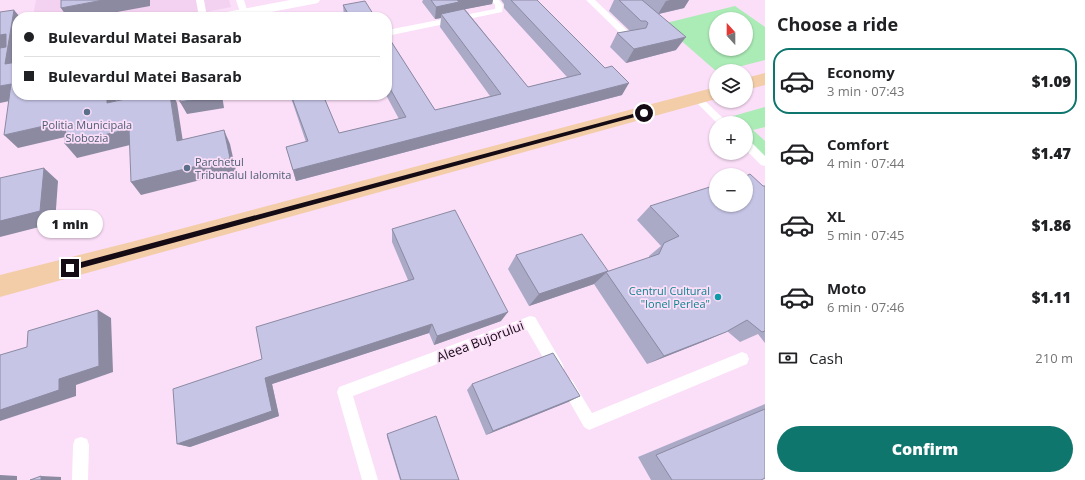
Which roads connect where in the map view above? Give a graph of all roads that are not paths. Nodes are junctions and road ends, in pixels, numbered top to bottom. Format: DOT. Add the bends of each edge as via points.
graph roads {
  1 [pos="200,0"];
  2 [pos="313,0"];
  3 [pos="495,0"];
  4 [pos="590,0"];
  5 [pos="242,6"];
  6 [pos="202,12"];
  7 [pos="231,12"];
  8 [pos="392,32"];
  9 [pos="635,38"];
  10 [pos="765,79"];
  11 [pos="753,82"];
  12 [pos="709,95"];
  13 [pos="697,98"];
  14 [pos="716,116"];
  15 [pos="753,151"];
  16 [pos="765,162"];
  17 [pos="0,286"];
  18 [pos="742,359"];
  19 [pos="81,445"];
  20 [pos="80,480"];
  21 [pos="370,480"];
  1 -- 6 [label="lane"];
  2 -- 5 [label="street"];
  3 -- 8 [label="lane" via="499,10"];
  4 -- 9 [label="lane" via="631,39"];
  5 -- 7 [label="street"];
  10 -- 11 [label="main road"];
  12 -- 13 [label="main road"];
  13 -- 14 [label="lane"];
  13 -- 17 [label="main road"];
  15 -- 16 [label="lane"];
  18 -- 21 [label="lane, Aleea Bujorului" via="589,422 530,322 344,392"];
  19 -- 20 [label="lane"];
}
